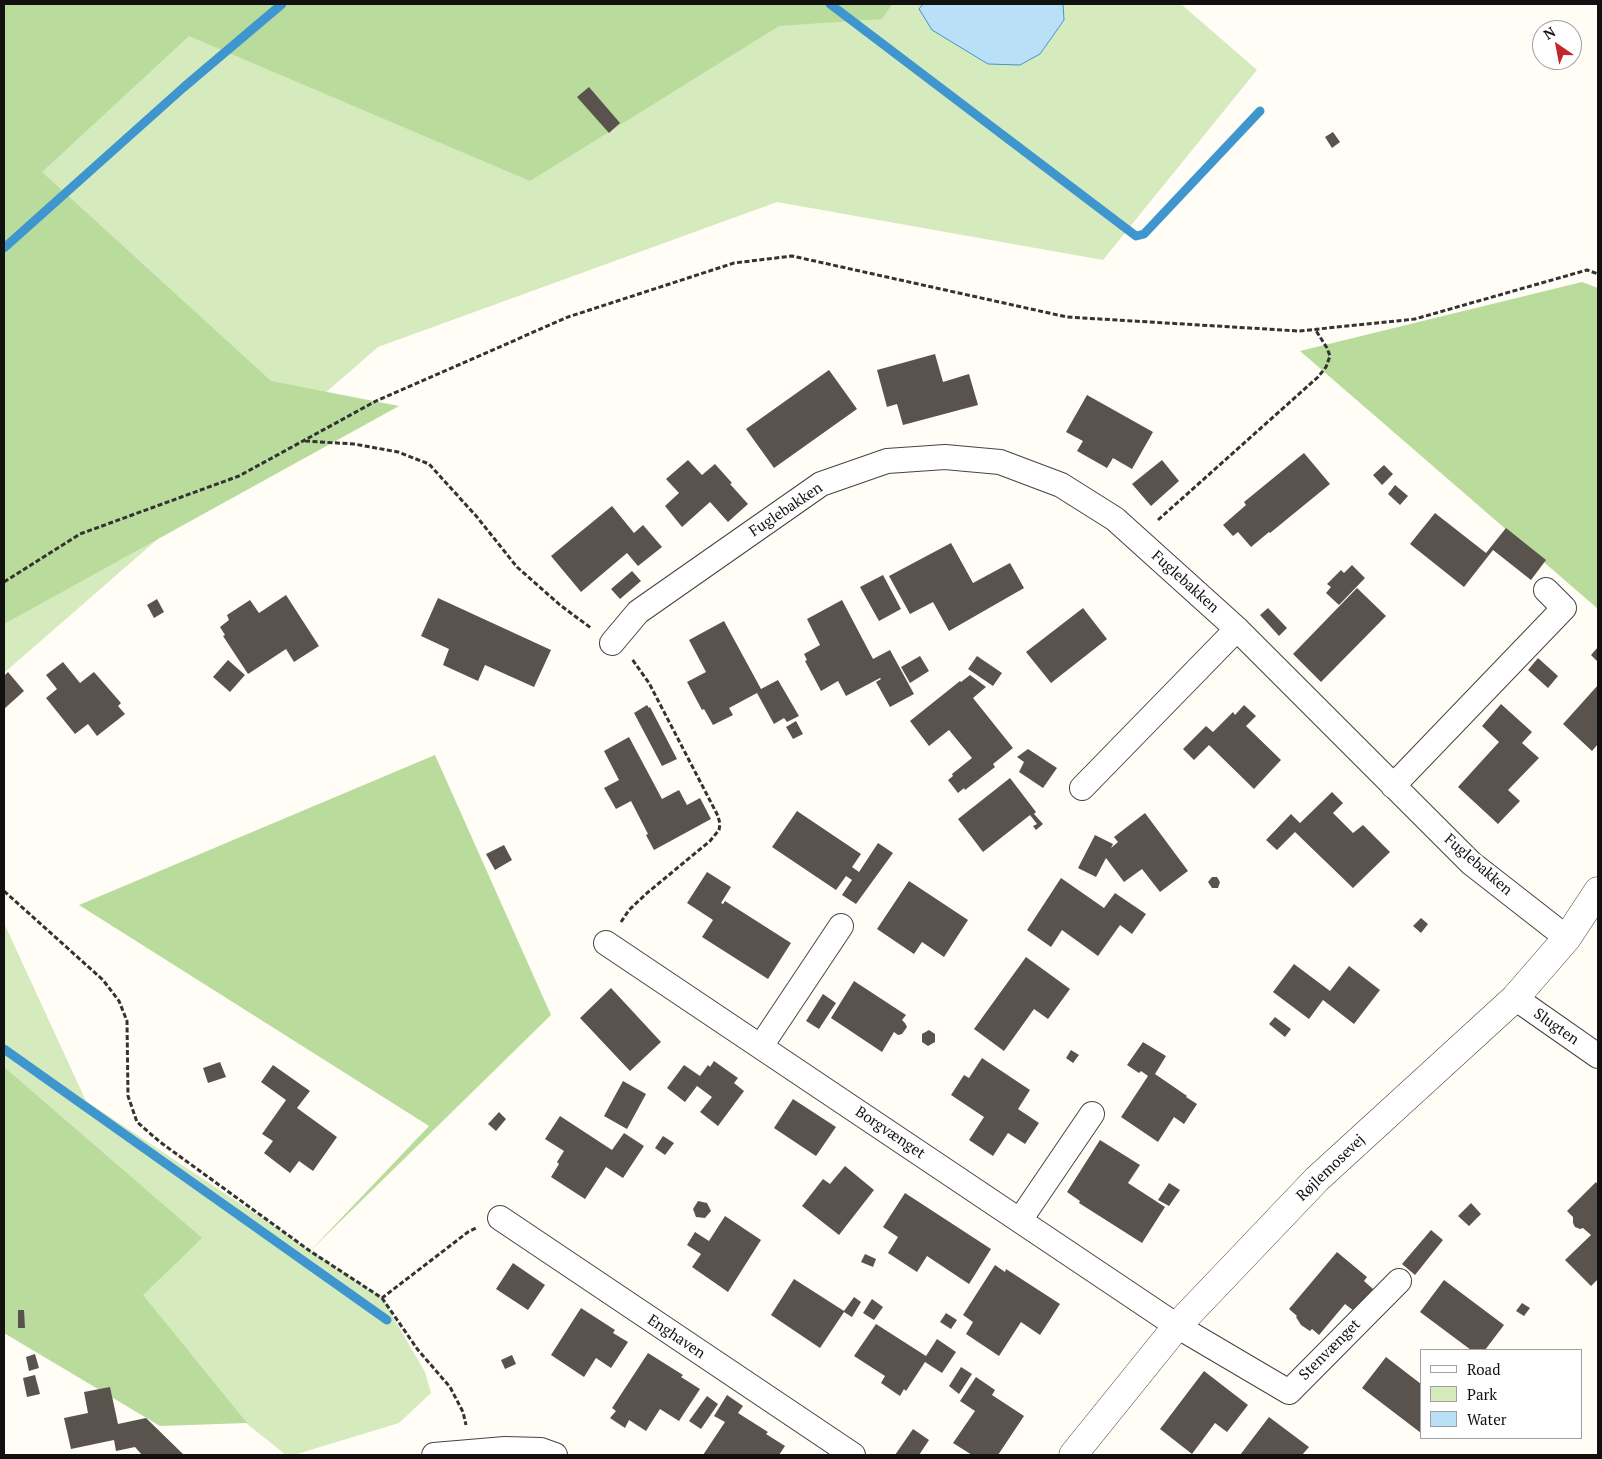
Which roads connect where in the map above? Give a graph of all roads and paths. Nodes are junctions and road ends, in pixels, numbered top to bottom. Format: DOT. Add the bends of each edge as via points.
graph roads {
  1 [pos="1598,274"];
  2 [pos="1314,329"];
  3 [pos="303,441"];
  4 [pos="1137,539"];
  5 [pos="4,582"];
  6 [pos="1546,590"];
  7 [pos="1236,629"];
  8 [pos="612,643"];
  9 [pos="1393,786"];
  10 [pos="1082,788"];
  11 [pos="4,891"];
  12 [pos="1598,891"];
  13 [pos="841,926"];
  14 [pos="1567,938"];
  15 [pos="606,943"];
  16 [pos="1515,998"];
  17 [pos="761,1046"];
  18 [pos="1598,1056"];
  19 [pos="1092,1114"];
  20 [pos="500,1218"];
  21 [pos="1020,1220"];
  22 [pos="1399,1281"];
  23 [pos="382,1298"];
  24 [pos="1178,1326"];
  25 [pos="445,1454"];
  26 [pos="1076,1454"];
  27 [pos="556,1455"];
  28 [pos="853,1455"];
  1 -- 2 [label="path" via="1587,270 1415,319"];
  2 -- 3 [label="path" via="1299,331 1067,316 792,256 734,263 568,316 376,401"];
  2 -- 4 [label="path" via="1330,356 1318,377"];
  3 -- 5 [label="path" via="239,476 80,534"];
  3 -- 8 [label="path" via="354,444 398,452 429,464 518,567 560,605"];
  4 -- 7 [label="street, Fuglebakken"];
  4 -- 8 [label="street, Fuglebakken" via="1115,519 1061,485 1000,462 945,457 887,461 821,484 638,612"];
  6 -- 9 [label="street" via="1564,608"];
  7 -- 9 [label="street, Fuglebakken"];
  7 -- 10 [label="street"];
  8 -- 15 [label="path" via="635,662 649,683 720,824 710,841 629,910"];
  9 -- 14 [label="street, Fuglebakken" via="1471,863"];
  11 -- 23 [label="path" via="103,980 119,1001 127,1021 128,1096 137,1122 310,1251"];
  12 -- 14 [label="street, Røjlemosevej"];
  13 -- 17 [label="street"];
  14 -- 16 [label="street, Røjlemosevej"];
  15 -- 17 [label="street, Borgvænget"];
  16 -- 18 [label="street, Slugten"];
  16 -- 24 [label="street, Røjlemosevej" via="1316,1179"];
  17 -- 21 [label="street, Borgvænget"];
  19 -- 21 [label="street"];
  20 -- 23 [label="path" via="468,1232"];
  20 -- 28 [label="street, Enghaven"];
  21 -- 24 [label="street, Borgvænget"];
  22 -- 24 [label="street, Stenvænget" via="1288,1392"];
  23 -- 25 [label="path" via="418,1350 450,1387 463,1412 467,1435"];
  24 -- 26 [label="street, Røjlemosevej"];
  25 -- 27 [label="street" via="505,1449 542,1450"];
}
